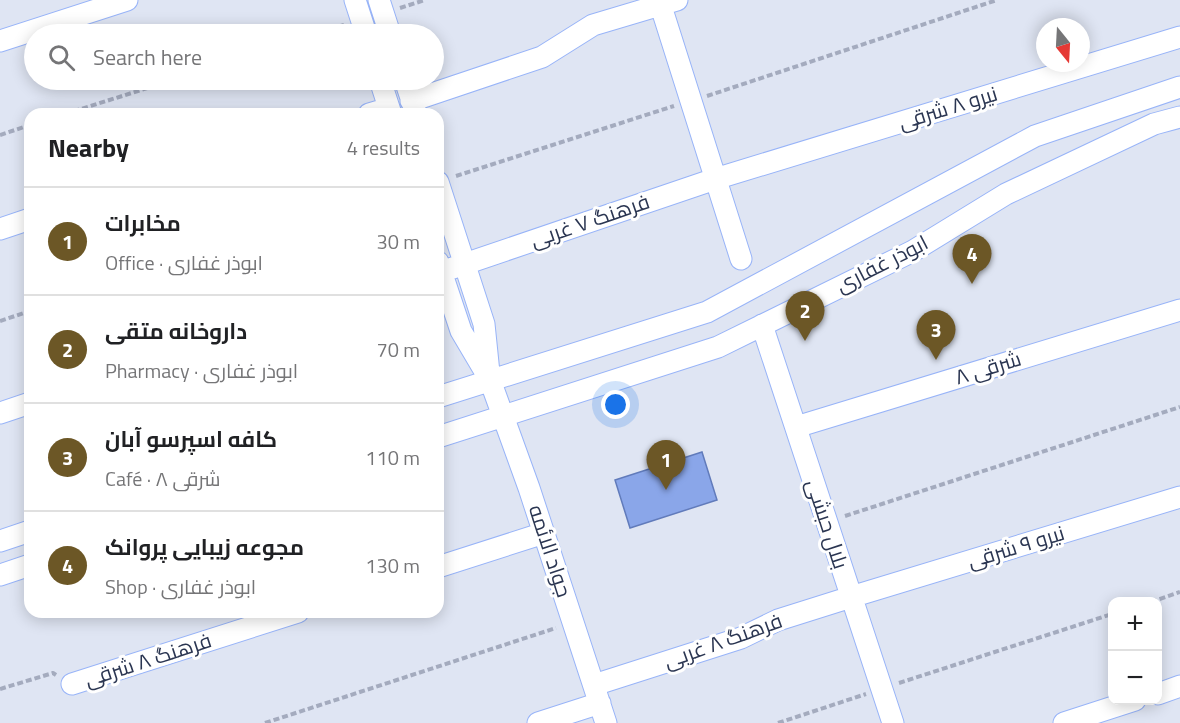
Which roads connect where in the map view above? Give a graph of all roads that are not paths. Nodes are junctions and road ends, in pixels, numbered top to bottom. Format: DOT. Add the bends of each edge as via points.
graph roads {
  1 [pos="127,0"];
  2 [pos="666,2"];
  3 [pos="382,7"];
  4 [pos="53,24"];
  5 [pos="387,24"];
  6 [pos="24,33"];
  7 [pos="1180,37"];
  8 [pos="0,41"];
  9 [pos="1180,87"];
  10 [pos="383,90"];
  11 [pos="408,90"];
  12 [pos="414,107"];
  13 [pos="389,108"];
  14 [pos="1180,117"];
  15 [pos="715,179"];
  16 [pos="444,184"];
  17 [pos="24,221"];
  18 [pos="0,229"];
  19 [pos="741,259"];
  20 [pos="464,264"];
  21 [pos="444,268"];
  22 [pos="444,283"];
  23 [pos="1180,310"];
  24 [pos="762,325"];
  25 [pos="490,380"];
  26 [pos="444,395"];
  27 [pos="24,405"];
  28 [pos="0,413"];
  29 [pos="503,416"];
  30 [pos="796,427"];
  31 [pos="444,435"];
  32 [pos="1180,497"];
  33 [pos="24,533"];
  34 [pos="544,533"];
  35 [pos="0,541"];
  36 [pos="444,565"];
  37 [pos="24,567"];
  38 [pos="0,575"];
  39 [pos="851,597"];
  40 [pos="279,618"];
  41 [pos="72,684"];
  42 [pos="1180,686"];
  43 [pos="1162,692"];
  44 [pos="600,704"];
  45 [pos="1120,705"];
  46 [pos="538,723"];
  47 [pos="893,723"];
  48 [pos="1064,723"];
  1 -- 4 [label="street"];
  2 -- 12 [label="street" via="593,25 542,57"];
  2 -- 15 [label="street"];
  3 -- 5 [label="street"];
  6 -- 8 [label="street"];
  7 -- 15 [label="street, نیرو ۸ شرقی"];
  9 -- 25 [label="street, ابوذر غفاری" via="1035,136 707,312"];
  10 -- 13 [label="street"];
  11 -- 12 [label="street"];
  14 -- 24 [label="street, ابوذر غفاری" via="1154,124 1006,194 913,251"];
  15 -- 19 [label="street"];
  15 -- 20 [label="street, فرهنگ ۷ غربی"];
  16 -- 20 [label="street, جواد الائمه"];
  17 -- 18 [label="street"];
  20 -- 21 [label="street, فرهنگ ۷ غربی"];
  20 -- 25 [label="street, جواد الائمه" via="484,324"];
  22 -- 25 [label="street, جواد الائمه" via="461,331"];
  23 -- 30 [label="street, ۸ شرقی"];
  24 -- 29 [label="street, ابوذر غفاری" via="718,347"];
  24 -- 30 [label="street, بلال حبشی"];
  25 -- 26 [label="street, ابوذر غفاری"];
  25 -- 29 [label="street, جواد الائمه"];
  27 -- 28 [label="street"];
  29 -- 31 [label="street, ابوذر غفاری"];
  29 -- 34 [label="street, جواد الائمه"];
  30 -- 39 [label="street, بلال حبشی"];
  32 -- 39 [label="street, نیرو ۹ شرقی"];
  33 -- 35 [label="street"];
  34 -- 36 [label="street"];
  34 -- 44 [label="street, جواد الائمه"];
  37 -- 38 [label="street"];
  39 -- 44 [label="street, فرهنگ ۸ غربی" via="778,620"];
  39 -- 47 [label="street, بلال حبشی"];
  40 -- 41 [label="street, فرهنگ ۸ شرقی"];
  42 -- 43 [label="street"];
  44 -- 46 [label="street, فرهنگ ۸ غربی"];
  45 -- 48 [label="street"];
}
